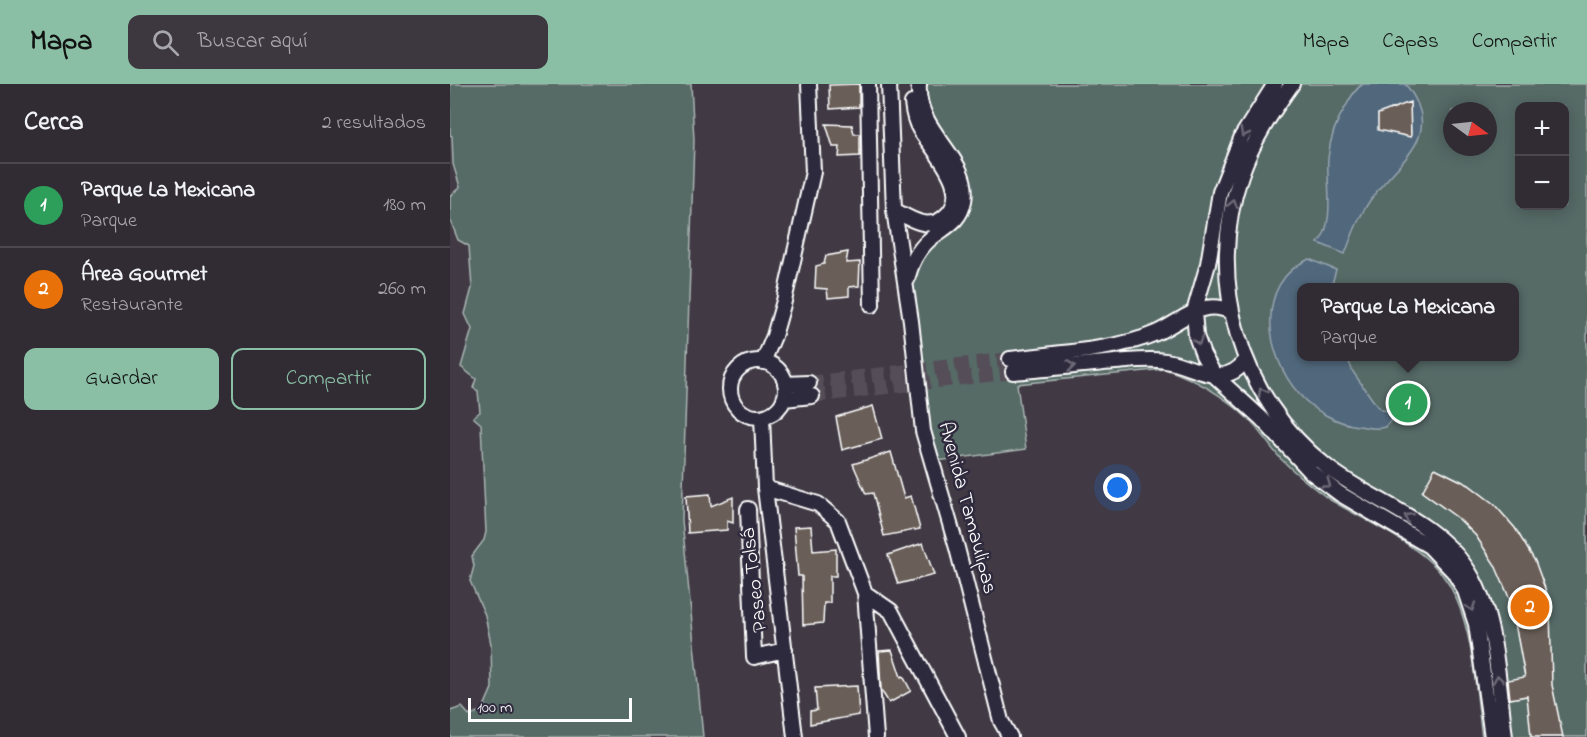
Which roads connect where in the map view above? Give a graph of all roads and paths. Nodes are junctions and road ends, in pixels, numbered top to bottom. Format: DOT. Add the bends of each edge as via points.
graph roads {
  1 [pos="809,84"];
  2 [pos="868,84"];
  3 [pos="889,84"];
  4 [pos="911,84"];
  5 [pos="919,84"];
  6 [pos="1275,84"];
  7 [pos="1292,84"];
  8 [pos="894,210"];
  9 [pos="906,285"];
  10 [pos="872,305"];
  11 [pos="1194,312"];
  12 [pos="1231,312"];
  13 [pos="1246,360"];
  14 [pos="763,362"];
  15 [pos="1215,376"];
  16 [pos="785,384"];
  17 [pos="784,399"];
  18 [pos="762,417"];
  19 [pos="765,488"];
  20 [pos="748,509"];
  21 [pos="1464,576"];
  22 [pos="865,593"];
  23 [pos="785,650"];
  24 [pos="795,737"];
  25 [pos="876,737"];
  26 [pos="958,737"];
  27 [pos="1010,737"];
  28 [pos="1492,737"];
  29 [pos="1505,737"];
  1 -- 14 [label="street" via="813,172 784,301"];
  2 -- 10 [label="street"];
  3 -- 8 [label="street, Avenida Tamaulipas"];
  4 -- 8 [label="street" via="918,128 950,174 955,198 946,216 928,224"];
  5 -- 9 [label="street, Avenida Tamaulipas" via="921,109 959,169 965,199 953,223 918,252"];
  6 -- 11 [label="street, one-way" via="1242,136 1226,172"];
  12 -- 7 [label="street, one-way" via="1226,248 1235,193 1257,140"];
  8 -- 9 [label="street, Avenida Tamaulipas"];
  9 -- 27 [label="street, Avenida Tamaulipas" via="923,431 1001,721"];
  11 -- 12 [label="street" via="1218,306"];
  11 -- 15 [label="street, one-way" via="1199,345"];
  11 -- 15 [label="street, one-way" via="1155,334 1012,365 1147,360 1177,363"];
  12 -- 13 [label="street"];
  13 -- 15 [label="street" via="1234,373"];
  21 -- 13 [label="street, one-way" via="1452,550 1428,530 1339,476 1309,452 1274,412"];
  14 -- 16 [label="street" via="775,367"];
  14 -- 18 [label="street" via="740,367 730,389 739,410"];
  15 -- 21 [label="street, one-way" via="1321,480 1429,546"];
  16 -- 17 [label="street"];
  16 -- 17 [label="street" via="810,390"];
  17 -- 18 [label="street" via="775,411"];
  18 -- 19 [label="street, Paseo Tolsá"];
  19 -- 22 [label="street" via="818,504 838,521"];
  19 -- 23 [label="street, Paseo Tolsá"];
  20 -- 23 [label="street" via="754,657"];
  21 -- 28 [label="street, one-way" via="1480,640"];
  29 -- 21 [label="street, one-way" via="1487,616 1479,590"];
  22 -- 25 [label="street"];
  22 -- 26 [label="street" via="891,611"];
  23 -- 24 [label="street, Paseo Tolsá"];
}
